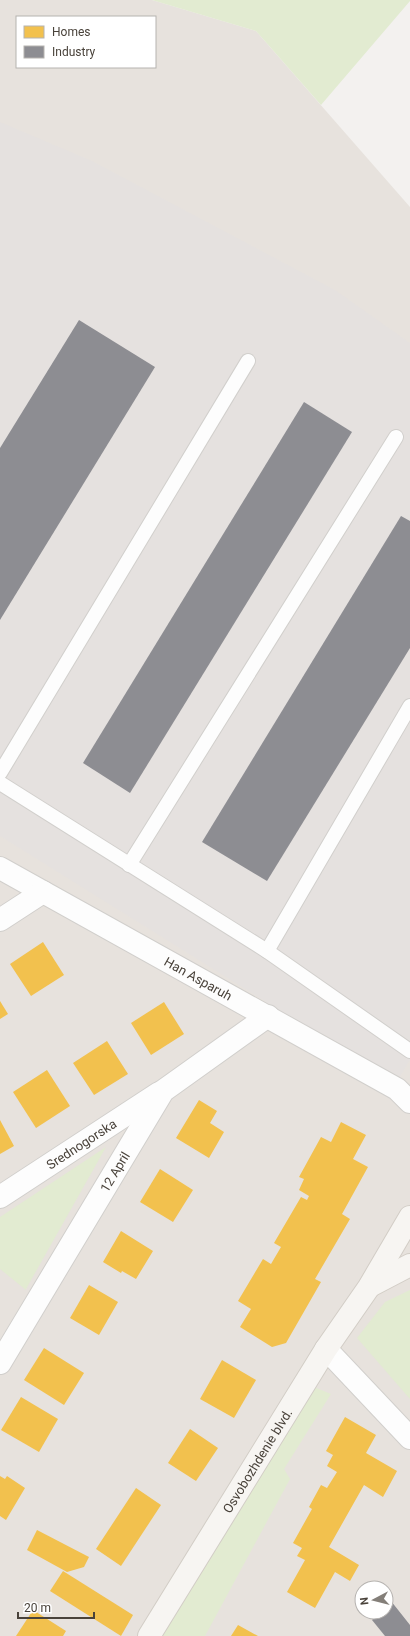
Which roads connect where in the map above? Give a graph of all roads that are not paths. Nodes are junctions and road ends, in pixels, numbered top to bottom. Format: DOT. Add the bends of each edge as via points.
graph roads {
  1 [pos="248,362"];
  2 [pos="396,437"];
  3 [pos="410,706"];
  4 [pos="0,772"];
  5 [pos="0,783"];
  6 [pos="129,865"];
  7 [pos="0,868"];
  8 [pos="43,892"];
  9 [pos="0,920"];
  10 [pos="267,951"];
  11 [pos="268,1016"];
  12 [pos="410,1051"];
  13 [pos="163,1091"];
  14 [pos="406,1094"];
  15 [pos="0,1197"];
  16 [pos="410,1217"];
  17 [pos="410,1265"];
  18 [pos="369,1287"];
  19 [pos="326,1349"];
  20 [pos="0,1363"];
  21 [pos="410,1438"];
  22 [pos="149,1636"];
  1 -- 4 [label="lane"];
  2 -- 6 [label="lane"];
  3 -- 10 [label="lane"];
  5 -- 6 [label="lane"];
  6 -- 10 [label="lane"];
  7 -- 8 [label="street, Han Asparuh"];
  8 -- 9 [label="street"];
  8 -- 11 [label="street, Han Asparuh"];
  10 -- 12 [label="lane"];
  11 -- 13 [label="street, 12 April"];
  11 -- 14 [label="street, Han Asparuh"];
  13 -- 15 [label="street, Srednogorska"];
  13 -- 20 [label="street, 12 April"];
  16 -- 18 [label="main road, Osvobozhdenie blvd."];
  17 -- 18 [label="main road, Osvobozhdenie blvd."];
  18 -- 19 [label="main road, Osvobozhdenie blvd."];
  19 -- 21 [label="street"];
  19 -- 22 [label="main road, Osvobozhdenie blvd."];
}
